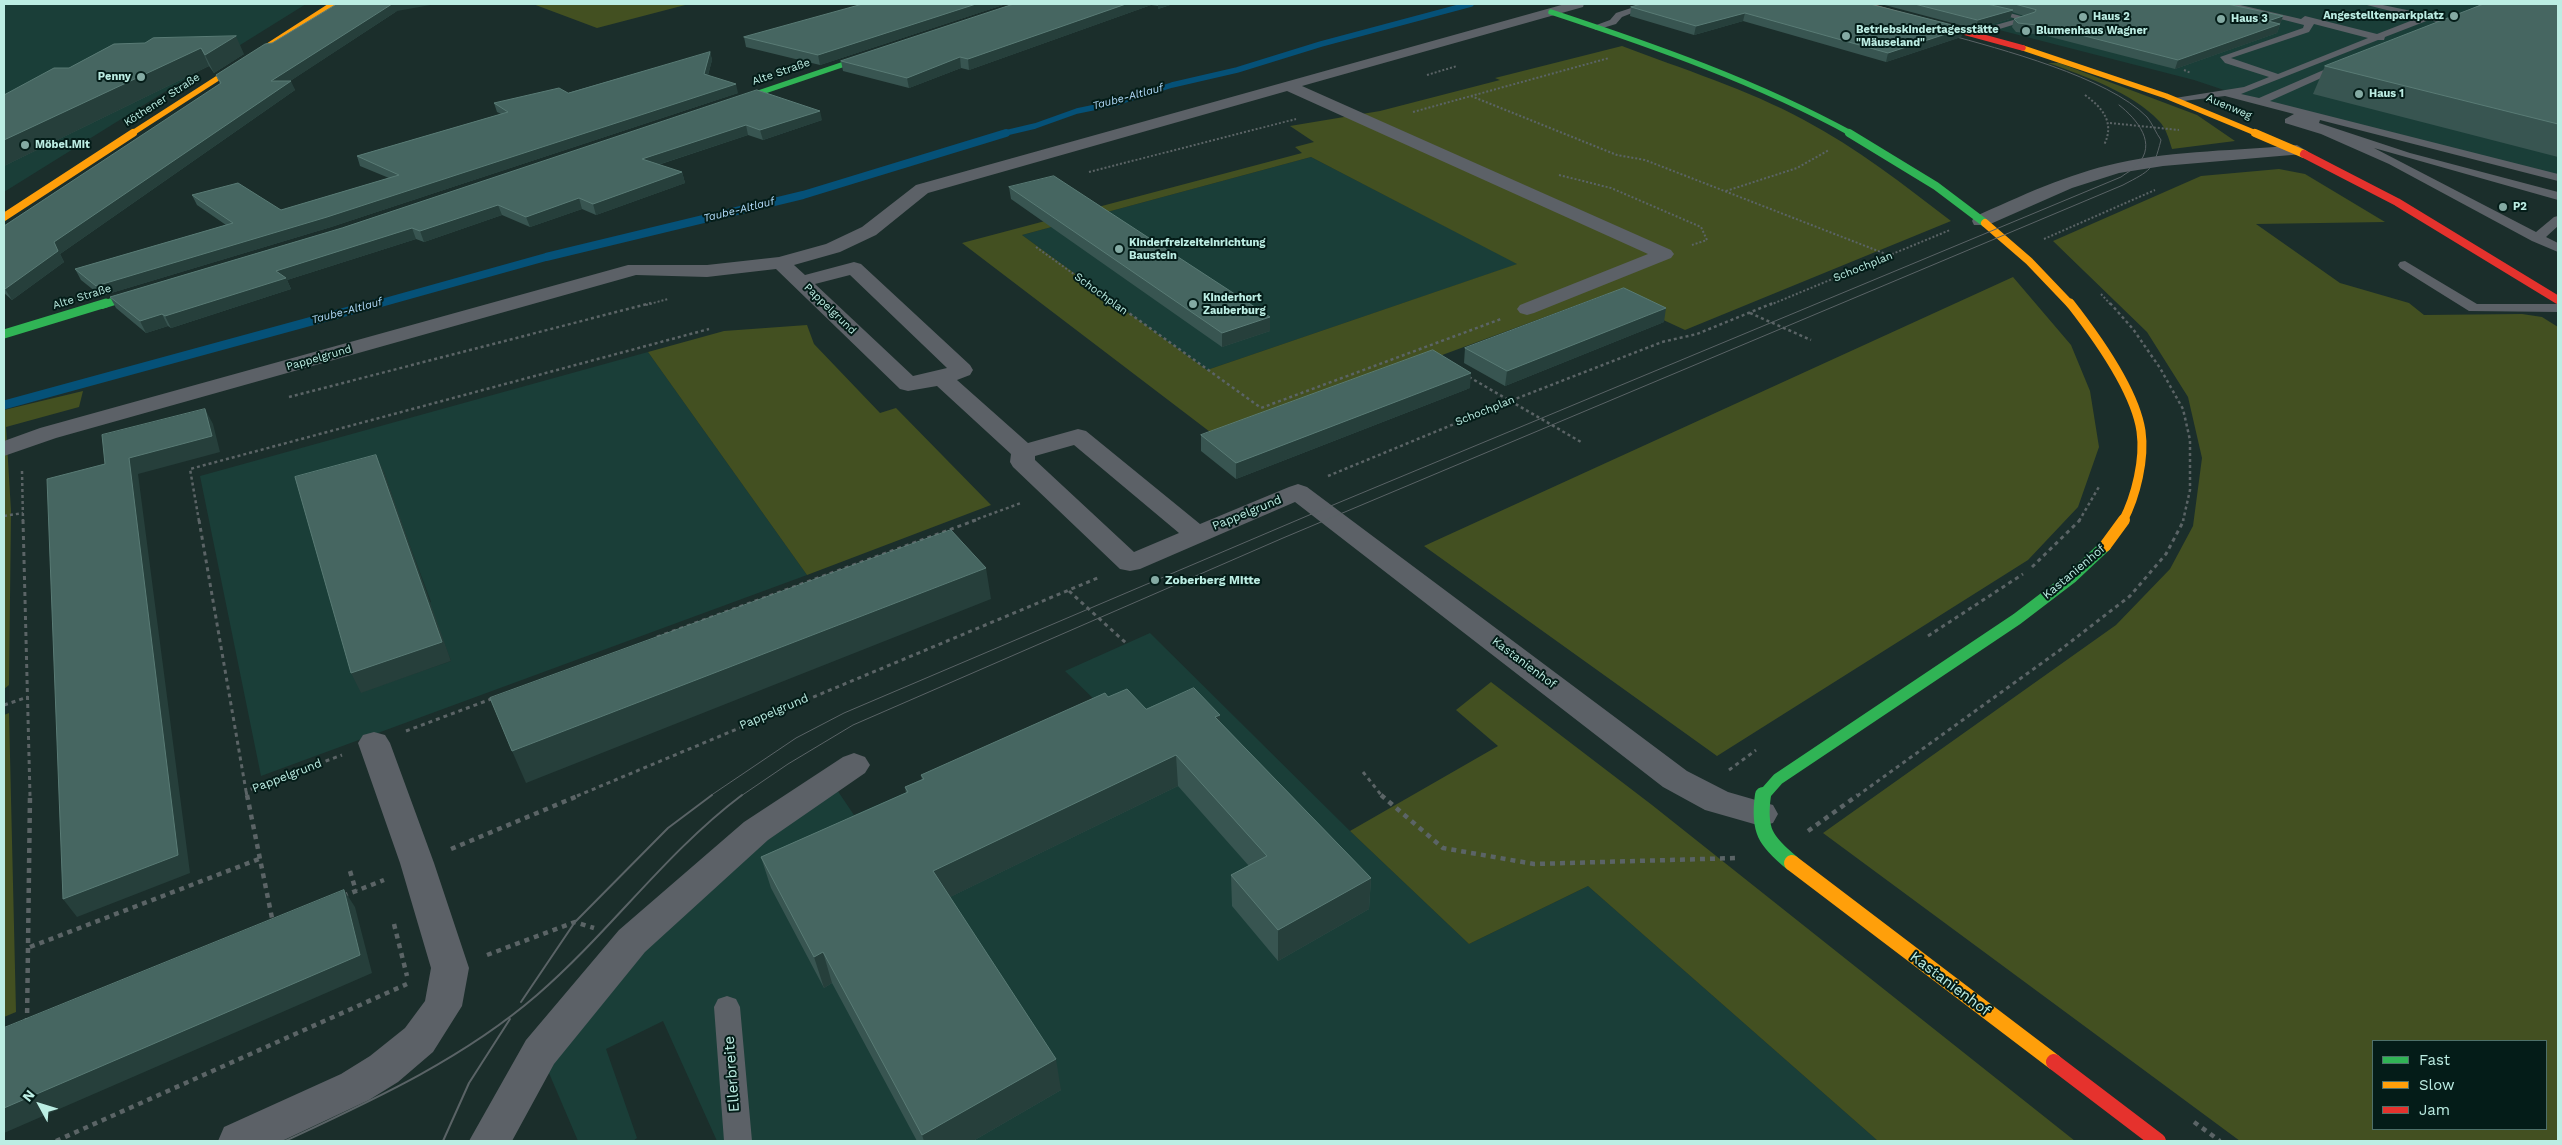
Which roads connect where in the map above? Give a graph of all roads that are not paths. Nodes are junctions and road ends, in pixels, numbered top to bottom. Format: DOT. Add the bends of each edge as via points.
graph roads {
  1 [pos="333,4"];
  2 [pos="1578,4"];
  3 [pos="1651,4"];
  4 [pos="1861,4"];
  5 [pos="1966,4"];
  6 [pos="2226,4"];
  7 [pos="2367,4"];
  8 [pos="2443,11"];
  9 [pos="1551,12"];
  10 [pos="2305,18"];
  11 [pos="1596,27"];
  12 [pos="1977,34"];
  13 [pos="2395,41"];
  14 [pos="889,49"];
  15 [pos="2377,49"];
  16 [pos="2351,61"];
  17 [pos="2278,77"];
  18 [pos="1289,86"];
  19 [pos="2229,94"];
  20 [pos="2179,100"];
  21 [pos="2260,102"];
  22 [pos="718,106"];
  23 [pos="2297,150"];
  24 [pos="2558,177"];
  25 [pos="2504,182"];
  26 [pos="2479,196"];
  27 [pos="2558,196"];
  28 [pos="4,217"];
  29 [pos="2558,220"];
  30 [pos="1981,221"];
  31 [pos="2536,238"];
  32 [pos="2558,248"];
  33 [pos="780,263"];
  34 [pos="2405,266"];
  35 [pos="801,282"];
  36 [pos="162,286"];
  37 [pos="2558,300"];
  38 [pos="2558,308"];
  39 [pos="1527,309"];
  40 [pos="4,334"];
  41 [pos="942,378"];
  42 [pos="11,446"];
  43 [pos="1024,452"];
  44 [pos="1298,492"];
  45 [pos="1196,534"];
  46 [pos="374,743"];
  47 [pos="854,765"];
  48 [pos="1761,814"];
  49 [pos="727,1007"];
  50 [pos="239,1141"];
  51 [pos="490,1141"];
  52 [pos="738,1141"];
  53 [pos="2158,1141"];
  1 -- 28 [label="street, Köthener Straße"];
  2 -- 9 [label="street"];
  3 -- 11 [label="lane"];
  4 -- 12 [label="street, Auenweg"];
  5 -- 12 [label="lane" via="2027,19"];
  6 -- 17 [label="lane" via="2310,24 2306,30 2225,57 2228,61"];
  7 -- 13 [label="lane" via="2446,21"];
  8 -- 17 [label="lane"];
  9 -- 11 [label="street"];
  9 -- 18 [label="street"];
  10 -- 13 [label="lane"];
  11 -- 30 [label="street" via="1781,97 1852,133 1916,172"];
  12 -- 20 [label="street, Auenweg" via="2092,68"];
  13 -- 15 [label="lane"];
  14 -- 22 [label="street, Alte Straße"];
  16 -- 21 [label="lane"];
  17 -- 19 [label="lane"];
  18 -- 33 [label="street, Pappelgrund" via="922,189 869,231 833,248"];
  18 -- 39 [label="street" via="1664,254"];
  19 -- 20 [label="lane"];
  19 -- 21 [label="lane"];
  20 -- 23 [label="street, Auenweg"];
  21 -- 24 [label="lane"];
  23 -- 30 [label="street" via="2118,168 2063,186"];
  23 -- 37 [label="street, Auenweg" via="2426,219"];
  25 -- 26 [label="lane"];
  25 -- 26 [label="lane" via="2349,138 2310,124 2315,121 2298,116 2289,121"];
  25 -- 27 [label="lane"];
  26 -- 31 [label="lane"];
  29 -- 31 [label="lane"];
  30 -- 48 [label="street, Kastanienhof" via="2045,276 2114,362 2142,428 2140,464 2129,513 2109,543 2070,578 2006,626 1778,779 1763,795"];
  31 -- 32 [label="lane"];
  33 -- 35 [label="street"];
  33 -- 42 [label="street, Pappelgrund" via="707,271 635,269"];
  34 -- 38 [label="lane" via="2474,308"];
  35 -- 41 [label="street, Pappelgrund" via="908,384"];
  35 -- 41 [label="street, Pappelgrund" via="854,268 962,370"];
  36 -- 40 [label="street, Alte Straße"];
  41 -- 43 [label="street"];
  43 -- 45 [label="street, Pappelgrund" via="1078,436"];
  43 -- 45 [label="street, Pappelgrund" via="1022,462 1130,563"];
  44 -- 45 [label="street, Pappelgrund"];
  44 -- 48 [label="street, Kastanienhof" via="1675,779 1717,801"];
  46 -- 50 [label="street" via="450,968 443,1006 419,1040 384,1069 355,1087"];
  47 -- 51 [label="street" via="756,831 632,941 540,1052"];
  48 -- 53 [label="street, Kastanienhof" via="1764,835 1778,852"];
  49 -- 52 [label="lane, Ellerbreite"];
}
